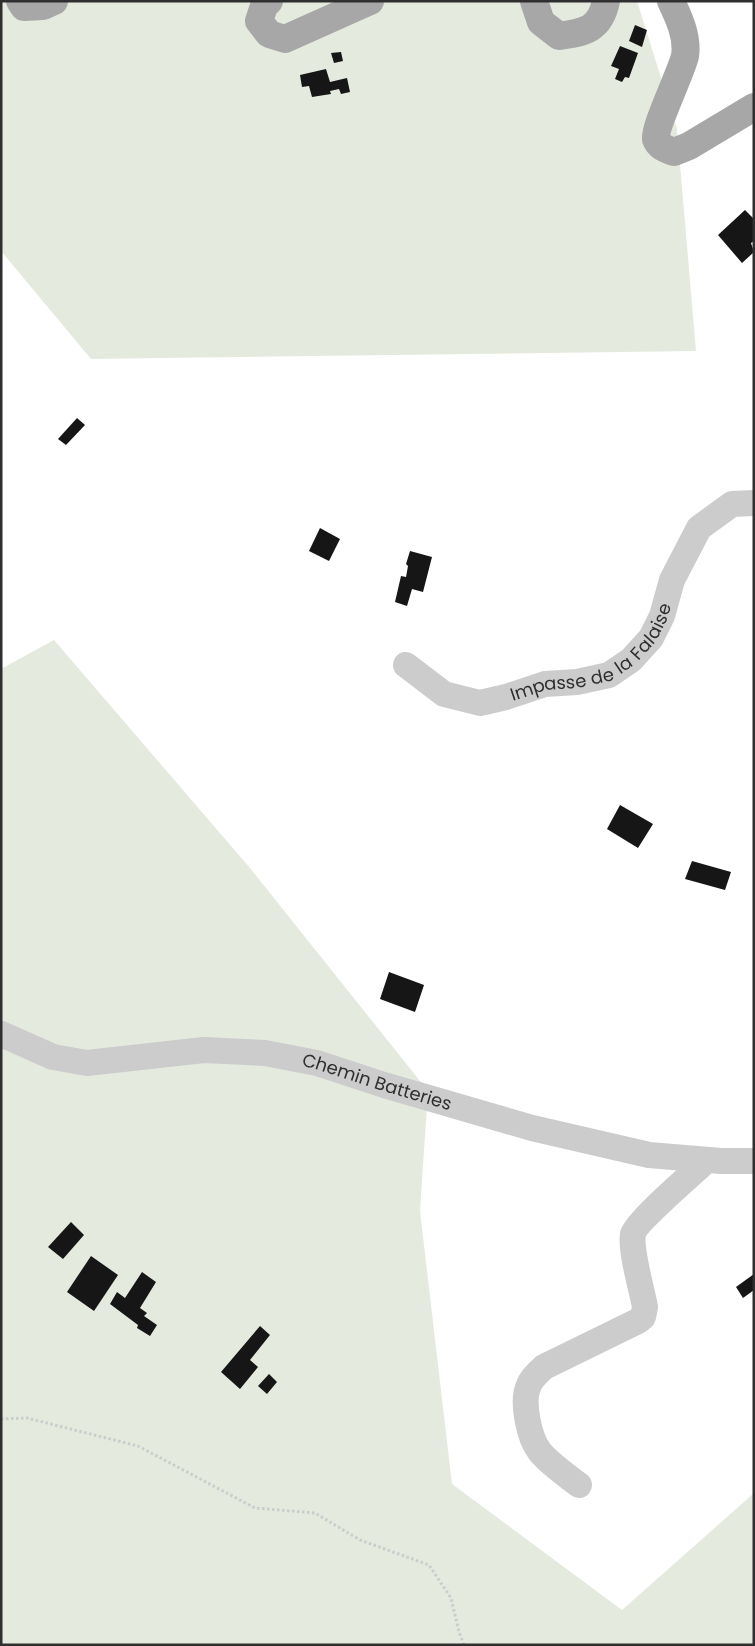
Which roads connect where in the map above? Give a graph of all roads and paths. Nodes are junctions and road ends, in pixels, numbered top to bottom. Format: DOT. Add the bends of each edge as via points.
graph roads {
  1 [pos="20,1"];
  2 [pos="54,1"];
  3 [pos="269,1"];
  4 [pos="370,1"];
  5 [pos="534,1"];
  6 [pos="606,1"];
  7 [pos="671,1"];
  8 [pos="754,107"];
  9 [pos="754,503"];
  10 [pos="406,665"];
  11 [pos="1,1034"];
  12 [pos="707,1160"];
  13 [pos="754,1162"];
  14 [pos="1,1419"];
  15 [pos="578,1485"];
  16 [pos="464,1645"];
  1 -- 2 [label="main road" via="24,7 42,6"];
  3 -- 4 [label="main road" via="264,6 260,21 268,34 285,39"];
  5 -- 6 [label="main road" via="541,22 559,36 586,32 603,16"];
  7 -- 8 [label="main road" via="683,30 685,55 657,127 655,138 661,147 674,152 689,146"];
  9 -- 10 [label="street, Impasse de la Falaise" via="732,504 699,528 676,571 662,616 651,638 631,660 609,675 545,684 480,703 444,694"];
  11 -- 12 [label="street, Chemin Batteries" via="53,1057 87,1063 204,1050 265,1053 317,1063 532,1128 649,1155"];
  12 -- 13 [label="street, Chemin Batteries"];
  12 -- 15 [label="street" via="633,1232 645,1307 643,1317 544,1367 533,1376 528,1387 527,1422 532,1437 540,1452"];
  14 -- 16 [label="path" via="27,1418 138,1446 255,1508 315,1513 360,1540 429,1565 451,1598"];
}
